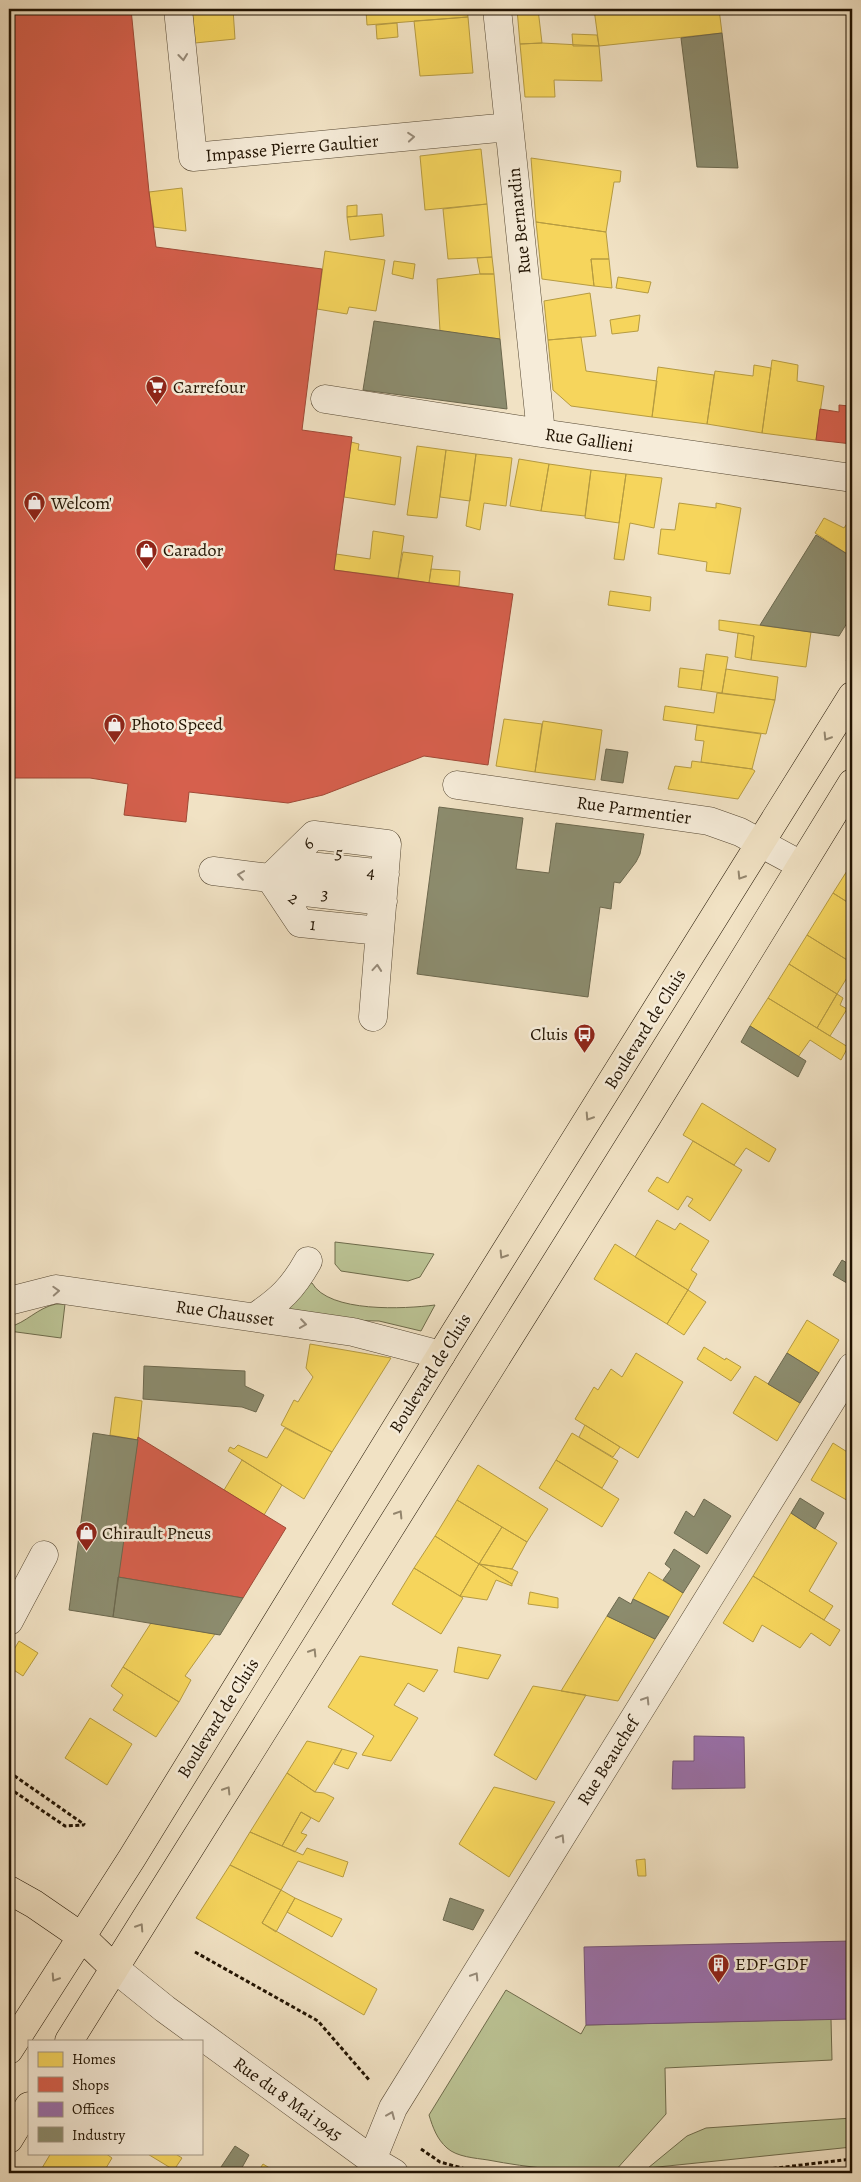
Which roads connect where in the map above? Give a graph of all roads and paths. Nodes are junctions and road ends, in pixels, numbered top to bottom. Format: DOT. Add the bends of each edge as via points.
graph roads {
  1 [pos="178,9"];
  2 [pos="497,9"];
  3 [pos="509,127"];
  4 [pos="325,399"];
  5 [pos="541,433"];
  6 [pos="852,478"];
  7 [pos="852,696"];
  8 [pos="852,783"];
  9 [pos="457,785"];
  10 [pos="761,844"];
  11 [pos="801,865"];
  12 [pos="213,870"];
  13 [pos="270,878"];
  14 [pos="382,916"];
  15 [pos="372,1017"];
  16 [pos="308,1261"];
  17 [pos="9,1301"];
  18 [pos="255,1317"];
  19 [pos="441,1355"];
  20 [pos="852,1367"];
  21 [pos="44,1555"];
  22 [pos="9,1621"];
  23 [pos="9,1772"];
  24 [pos="9,1788"];
  25 [pos="9,1890"];
  26 [pos="82,1937"];
  27 [pos="195,1952"];
  28 [pos="113,1967"];
  29 [pos="69,2040"];
  30 [pos="9,2050"];
  31 [pos="28,2108"];
  32 [pos="393,2108"];
  33 [pos="9,2139"];
  34 [pos="852,2159"];
  35 [pos="381,2169"];
  36 [pos="480,2173"];
  37 [pos="734,2173"];
  1 -- 3 [label="street, Impasse Pierre Gaultier, one-way" via="193,157"];
  2 -- 3 [label="street, Rue Bernardin"];
  3 -- 5 [label="street, Rue Bernardin"];
  4 -- 5 [label="street, Rue Gallieni"];
  5 -- 6 [label="street, Rue Gallieni"];
  7 -- 10 [label="main road, Boulevard de Cluis, one-way"];
  8 -- 11 [label="main road"];
  9 -- 10 [label="street, Rue Parmentier" via="709,820"];
  10 -- 11 [label="street, Rue Parmentier"];
  10 -- 19 [label="main road, Boulevard de Cluis, one-way"];
  28 -- 11 [label="main road, one-way" via="169,1883"];
  13 -- 12 [label="street, one-way"];
  13 -- 14 [label="street, 1" via="300,923"];
  13 -- 14 [label="street, 4" via="309,866 386,859"];
  15 -- 14 [label="street, one-way"];
  16 -- 18 [label="street" via="289,1290"];
  17 -- 18 [label="street, Rue Chausset, one-way" via="56,1289"];
  18 -- 19 [label="street, Rue Chausset, one-way" via="353,1332"];
  19 -- 26 [label="main road, Boulevard de Cluis"];
  32 -- 20 [label="street, Rue Beauchef, one-way"];
  21 -- 22 [label="street"];
  23 -- 24 [label="path" via="85,1824 65,1826"];
  25 -- 26 [label="main road"];
  26 -- 28 [label="main road"];
  26 -- 30 [label="main road, Boulevard de Cluis, one-way"];
  27 -- 32 [label="path" via="318,2021"];
  28 -- 29 [label="main road"];
  28 -- 35 [label="street, Rue du 8 Mai 1945"];
  31 -- 33 [label="main road"];
  35 -- 32 [label="street, Rue Beauchef, one-way"];
  32 -- 36 [label="path" via="411,2142 440,2162"];
  34 -- 37 [label="path"];
}
